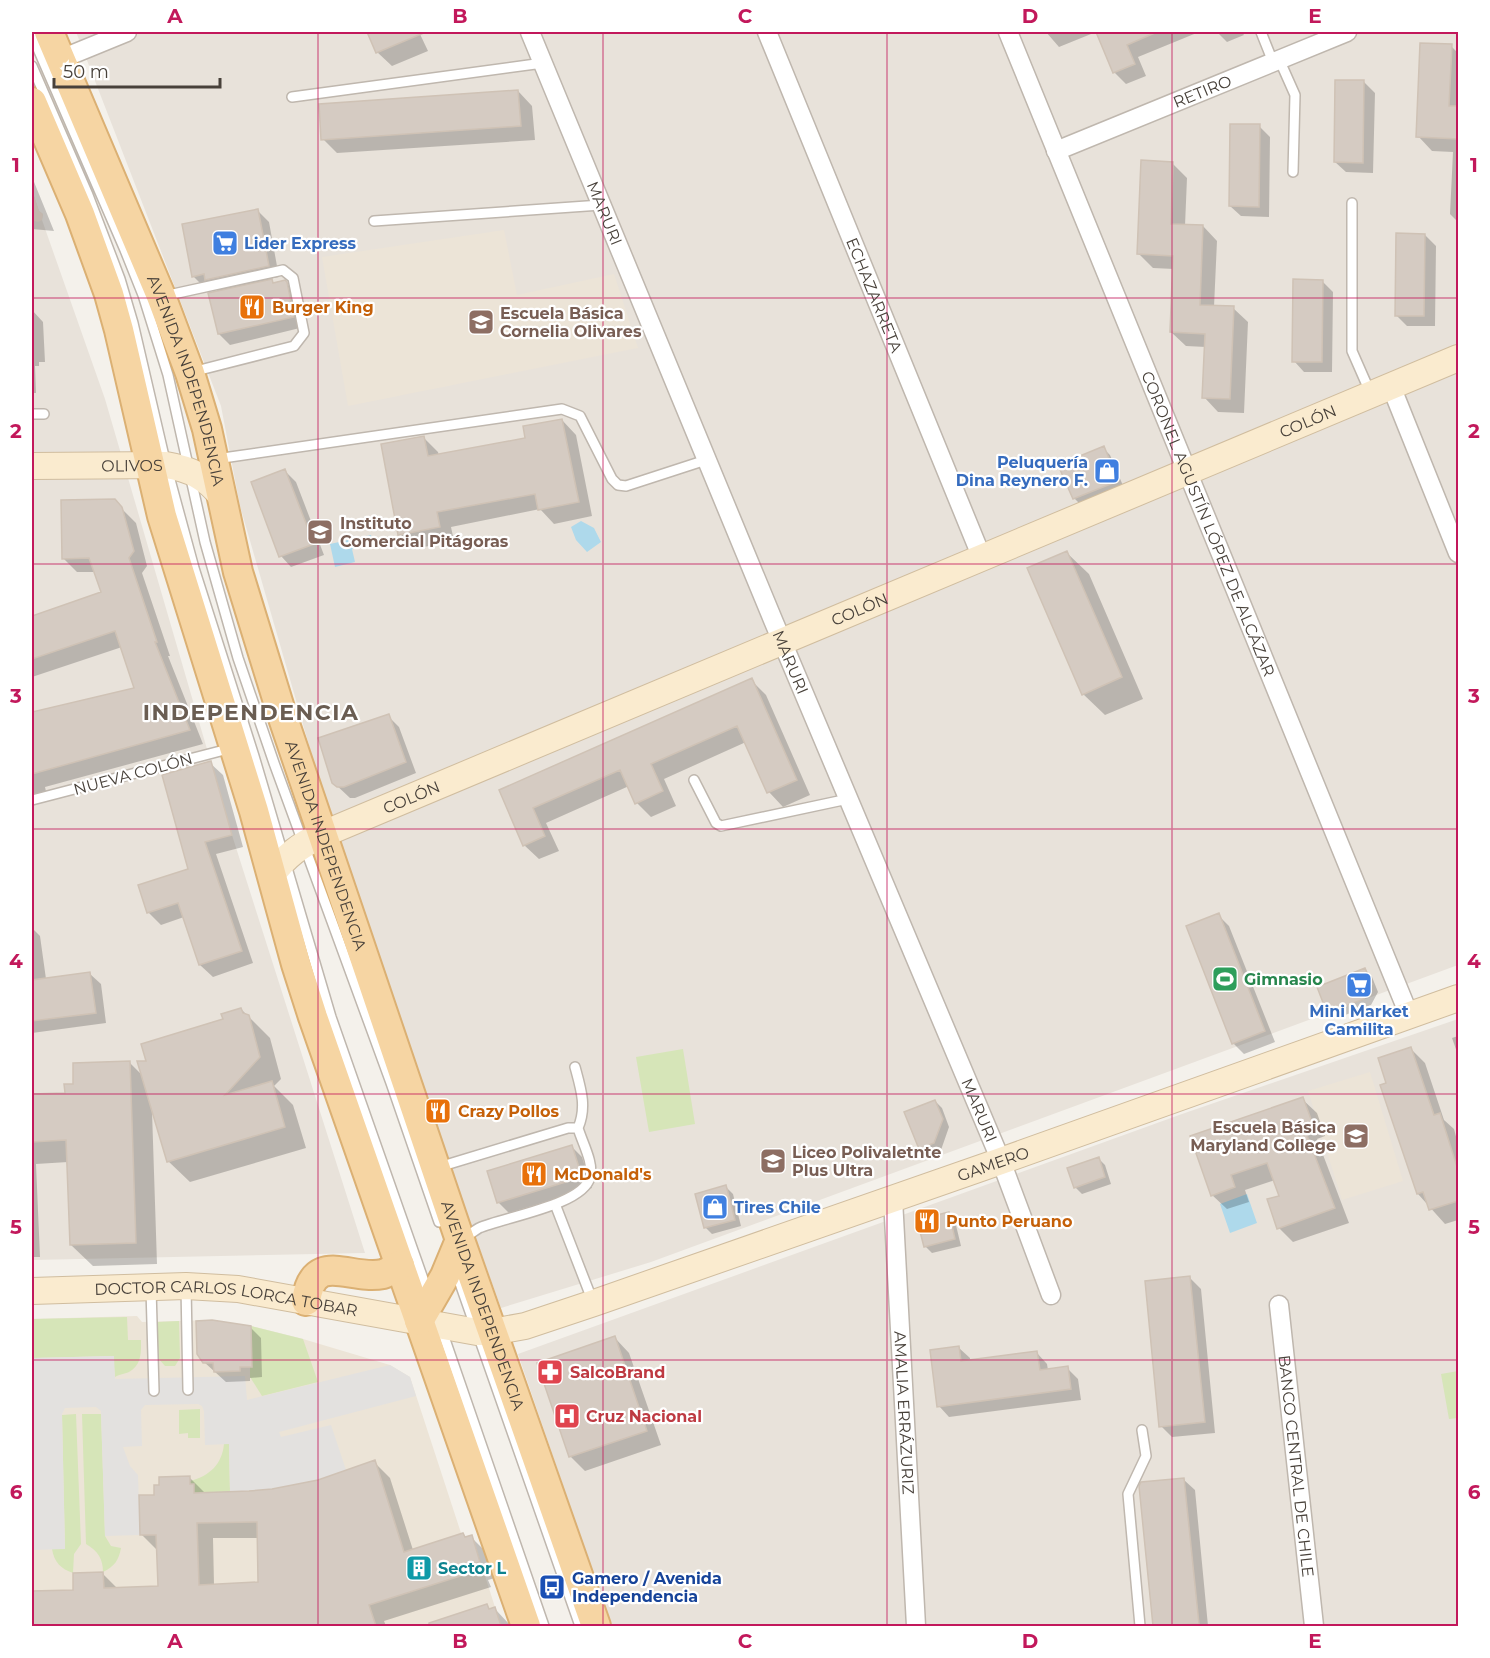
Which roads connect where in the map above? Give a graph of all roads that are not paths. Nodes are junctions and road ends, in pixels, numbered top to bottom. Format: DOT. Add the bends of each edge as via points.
graph roads {
  1 [pos="49,32"];
  2 [pos="127,32"];
  3 [pos="530,32"];
  4 [pos="767,32"];
  5 [pos="1008,32"];
  6 [pos="1261,32"];
  7 [pos="1347,32"];
  8 [pos="32,36"];
  9 [pos="61,59"];
  10 [pos="1276,60"];
  11 [pos="543,63"];
  12 [pos="32,66"];
  13 [pos="292,97"];
  14 [pos="32,102"];
  15 [pos="1056,151"];
  16 [pos="1293,172"];
  17 [pos="1352,203"];
  18 [pos="601,205"];
  19 [pos="374,221"];
  20 [pos="160,296"];
  21 [pos="1458,358"];
  22 [pos="190,373"];
  23 [pos="1381,390"];
  24 [pos="32,414"];
  25 [pos="44,414"];
  26 [pos="706,460"];
  27 [pos="179,465"];
  28 [pos="32,466"];
  29 [pos="1187,473"];
  30 [pos="1458,553"];
  31 [pos="982,558"];
  32 [pos="782,642"];
  33 [pos="234,747"];
  34 [pos="694,780"];
  35 [pos="848,799"];
  36 [pos="32,800"];
  37 [pos="296,847"];
  38 [pos="1458,998"];
  39 [pos="1409,1015"];
  40 [pos="575,1067"];
  41 [pos="578,1128"];
  42 [pos="1000,1161"];
  43 [pos="435,1168"];
  44 [pos="893,1199"];
  45 [pos="555,1204"];
  46 [pos="450,1245"];
  47 [pos="400,1265"];
  48 [pos="186,1286"];
  49 [pos="151,1287"];
  50 [pos="32,1291"];
  51 [pos="1051,1295"];
  52 [pos="306,1301"];
  53 [pos="594,1304"];
  54 [pos="1279,1305"];
  55 [pos="432,1314"];
  56 [pos="484,1332"];
  57 [pos="188,1390"];
  58 [pos="154,1391"];
  59 [pos="1142,1430"];
  60 [pos="526,1626"];
  61 [pos="544,1626"];
  62 [pos="580,1626"];
  63 [pos="596,1626"];
  64 [pos="916,1626"];
  65 [pos="1140,1626"];
  66 [pos="1314,1626"];
  1 -- 9 [label="main road, AVENIDA INDEPENDENCIA"];
  2 -- 9 [label="street"];
  3 -- 11 [label="street, MARURI"];
  4 -- 31 [label="street, ECHAZARRETA"];
  5 -- 15 [label="street, CORONEL AGUSTÍN LÓPEZ DE ALCÁZAR"];
  6 -- 10 [label="lane"];
  7 -- 10 [label="street, RETIRO"];
  8 -- 27 [label="lane" via="143,295 168,375"];
  9 -- 20 [label="main road, AVENIDA INDEPENDENCIA"];
  10 -- 15 [label="street, RETIRO"];
  10 -- 16 [label="lane" via="1295,95"];
  11 -- 13 [label="lane"];
  11 -- 18 [label="street, MARURI"];
  12 -- 27 [label="lane" via="120,279"];
  14 -- 27 [label="main road, AVENIDA INDEPENDENCIA" via="80,214 119,330"];
  15 -- 29 [label="street, CORONEL AGUSTÍN LÓPEZ DE ALCÁZAR"];
  17 -- 23 [label="lane" via="1352,351"];
  18 -- 19 [label="lane"];
  18 -- 26 [label="street, MARURI"];
  20 -- 22 [label="main road, AVENIDA INDEPENDENCIA"];
  20 -- 22 [label="lane" via="284,270 293,278 304,333 294,346"];
  21 -- 23 [label="main road, COLÓN"];
  22 -- 27 [label="main road, AVENIDA INDEPENDENCIA" via="201,408"];
  23 -- 29 [label="main road, COLÓN"];
  23 -- 30 [label="street"];
  24 -- 25 [label="lane"];
  26 -- 27 [label="lane" via="626,486 618,485 580,416 562,409"];
  26 -- 32 [label="street, MARURI"];
  27 -- 28 [label="main road, OLIVOS"];
  27 -- 33 [label="main road, AVENIDA INDEPENDENCIA" via="162,516"];
  27 -- 37 [label="lane"];
  27 -- 37 [label="lane" via="194,568"];
  27 -- 37 [label="main road, AVENIDA INDEPENDENCIA" via="222,497 251,617"];
  29 -- 31 [label="main road, COLÓN"];
  29 -- 39 [label="street, CORONEL AGUSTÍN LÓPEZ DE ALCÁZAR"];
  31 -- 32 [label="main road, COLÓN"];
  32 -- 35 [label="street, MARURI"];
  32 -- 37 [label="main road, COLÓN"];
  33 -- 36 [label="lane, NUEVA COLÓN"];
  33 -- 37 [label="main road, AVENIDA INDEPENDENCIA"];
  34 -- 35 [label="lane" via="721,826"];
  35 -- 42 [label="street, MARURI"];
  37 -- 43 [label="main road, AVENIDA INDEPENDENCIA"];
  37 -- 46 [label="lane" via="387,1072"];
  37 -- 47 [label="main road, AVENIDA INDEPENDENCIA" via="310,1006"];
  37 -- 55 [label="lane" via="331,1017"];
  38 -- 39 [label="main road, GAMERO"];
  39 -- 42 [label="main road, GAMERO"];
  40 -- 41 [label="lane" via="583,1097 583,1116"];
  41 -- 43 [label="lane"];
  41 -- 45 [label="lane" via="591,1177 584,1190"];
  42 -- 44 [label="main road, GAMERO"];
  42 -- 51 [label="street, MARURI"];
  43 -- 46 [label="main road, AVENIDA INDEPENDENCIA"];
  44 -- 53 [label="main road, GAMERO"];
  44 -- 64 [label="street, AMALIA ERRÁZURIZ"];
  45 -- 46 [label="lane" via="480,1228"];
  45 -- 53 [label="lane"];
  46 -- 55 [label="main road"];
  46 -- 56 [label="main road, AVENIDA INDEPENDENCIA"];
  47 -- 52 [label="main road" via="380,1274 321,1272 311,1282"];
  47 -- 55 [label="main road, AVENIDA INDEPENDENCIA"];
  48 -- 49 [label="main road, DOCTOR CARLOS LORCA TOBAR"];
  48 -- 52 [label="main road, DOCTOR CARLOS LORCA TOBAR" via="238,1289"];
  48 -- 57 [label="lane"];
  49 -- 50 [label="main road, DOCTOR CARLOS LORCA TOBAR"];
  49 -- 58 [label="lane"];
  52 -- 55 [label="main road, DOCTOR CARLOS LORCA TOBAR"];
  53 -- 56 [label="main road, GAMERO" via="525,1326"];
  54 -- 66 [label="street, BANCO CENTRAL DE CHILE"];
  55 -- 56 [label="main road, GAMERO"];
  55 -- 60 [label="main road, AVENIDA INDEPENDENCIA"];
  55 -- 61 [label="lane"];
  56 -- 62 [label="lane"];
  56 -- 63 [label="main road, AVENIDA INDEPENDENCIA"];
  59 -- 65 [label="lane" via="1146,1456 1128,1494"];
}
